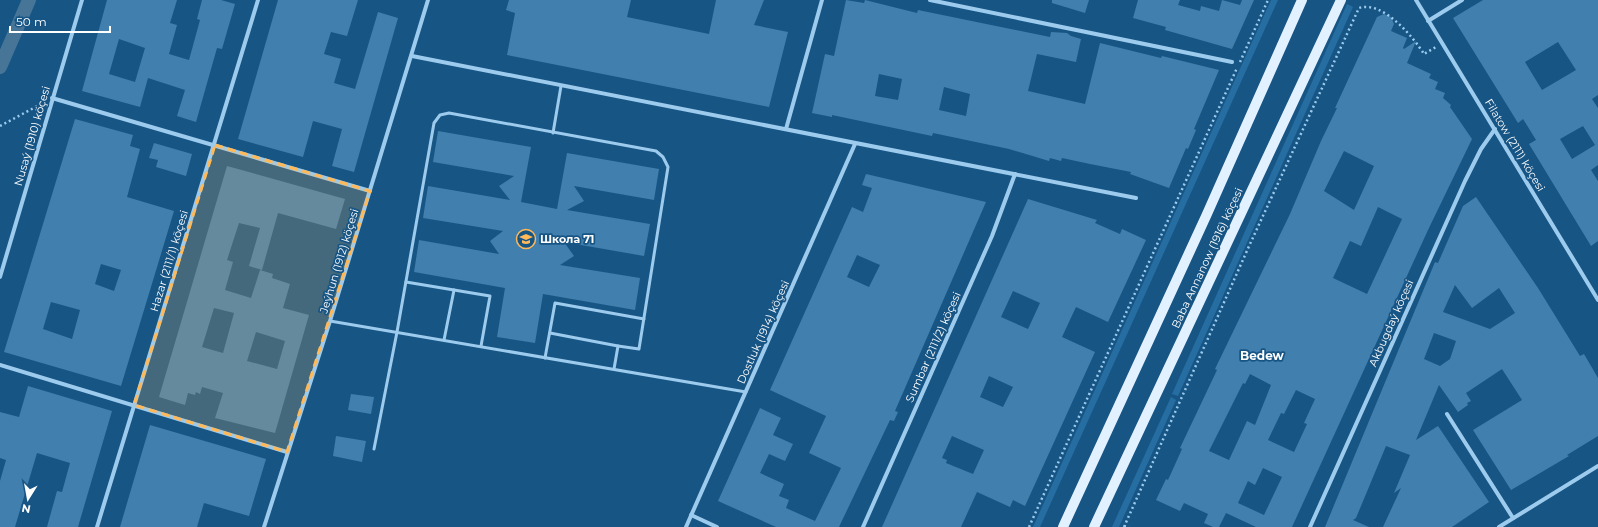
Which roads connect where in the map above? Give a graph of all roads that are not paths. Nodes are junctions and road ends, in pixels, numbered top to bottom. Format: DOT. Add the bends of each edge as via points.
graph roads {
  1 [pos="82,0"];
  2 [pos="258,0"];
  3 [pos="428,0"];
  4 [pos="822,0"];
  5 [pos="930,0"];
  6 [pos="1302,0"];
  7 [pos="1341,0"];
  8 [pos="1416,0"];
  9 [pos="1462,0"];
  10 [pos="1428,21"];
  11 [pos="412,56"];
  12 [pos="1232,62"];
  13 [pos="561,86"];
  14 [pos="52,98"];
  15 [pos="786,129"];
  16 [pos="1495,129"];
  17 [pos="553,132"];
  18 [pos="856,144"];
  19 [pos="215,145"];
  20 [pos="1015,174"];
  21 [pos="370,191"];
  22 [pos="1136,198"];
  23 [pos="0,277"];
  24 [pos="406,282"];
  25 [pos="454,290"];
  26 [pos="1598,300"];
  27 [pos="644,319"];
  28 [pos="330,321"];
  29 [pos="397,332"];
  30 [pos="550,333"];
  31 [pos="444,340"];
  32 [pos="481,346"];
  33 [pos="618,346"];
  34 [pos="545,358"];
  35 [pos="0,365"];
  36 [pos="614,369"];
  37 [pos="746,392"];
  38 [pos="134,405"];
  39 [pos="1447,414"];
  40 [pos="374,449"];
  41 [pos="287,452"];
  42 [pos="1598,466"];
  43 [pos="692,515"];
  44 [pos="1514,518"];
  45 [pos="97,527"];
  46 [pos="264,527"];
  47 [pos="686,527"];
  48 [pos="718,527"];
  49 [pos="864,527"];
  50 [pos="1063,527"];
  51 [pos="1094,527"];
  52 [pos="1310,527"];
  53 [pos="1499,527"];
  1 -- 14 [label="street, Nusaý (1910) köçesi"];
  2 -- 19 [label="street, Hazar (2111/1) köçesi"];
  3 -- 11 [label="street, Jeýhun (1912) köçesi"];
  4 -- 15 [label="street"];
  5 -- 12 [label="street"];
  6 -- 50 [label="main road, Baba Annanow (1916) köçesi"];
  7 -- 51 [label="main road, Baba Annanow (1916) köçesi"];
  8 -- 10 [label="street, Filatow (2111) köçesi"];
  9 -- 10 [label="street"];
  10 -- 16 [label="street, Filatow (2111) köçesi"];
  11 -- 13 [label="street"];
  11 -- 21 [label="street, Jeýhun (1912) köçesi"];
  13 -- 15 [label="street"];
  13 -- 17 [label="lane"];
  14 -- 19 [label="street"];
  14 -- 23 [label="street, Nusaý (1910) köçesi"];
  15 -- 18 [label="street"];
  16 -- 26 [label="street, Filatow (2111) köçesi"];
  16 -- 52 [label="street, Akbugdaý köçesi" via="1481,150 1449,216"];
  17 -- 24 [label="lane" via="449,113 440,115 434,122"];
  17 -- 27 [label="lane" via="656,151 668,167"];
  18 -- 20 [label="street"];
  18 -- 37 [label="street, Dostluk (1914) köçesi"];
  19 -- 21 [label="street"];
  19 -- 38 [label="street, Hazar (2111/1) köçesi"];
  20 -- 22 [label="street"];
  20 -- 49 [label="street, Sumbar (2111/2) köçesi" via="992,236"];
  21 -- 28 [label="street, Jeýhun (1912) köçesi"];
  24 -- 25 [label="lane"];
  24 -- 29 [label="lane"];
  25 -- 31 [label="lane"];
  25 -- 32 [label="lane" via="490,296"];
  27 -- 30 [label="lane" via="555,303"];
  27 -- 33 [label="lane" via="639,349"];
  28 -- 29 [label="lane"];
  28 -- 41 [label="street, Jeýhun (1912) köçesi"];
  29 -- 31 [label="lane"];
  29 -- 40 [label="lane"];
  30 -- 33 [label="lane"];
  30 -- 34 [label="lane"];
  31 -- 32 [label="lane"];
  32 -- 34 [label="lane"];
  33 -- 36 [label="lane"];
  34 -- 36 [label="lane"];
  35 -- 38 [label="street"];
  36 -- 37 [label="lane"];
  37 -- 43 [label="street, Dostluk (1914) köçesi"];
  38 -- 41 [label="street"];
  38 -- 45 [label="street, Hazar (2111/1) köçesi"];
  39 -- 44 [label="street"];
  41 -- 46 [label="street, Jeýhun (1912) köçesi"];
  42 -- 44 [label="street"];
  43 -- 47 [label="street, Dostluk (1914) köçesi"];
  43 -- 48 [label="street"];
  44 -- 53 [label="street"];
}
